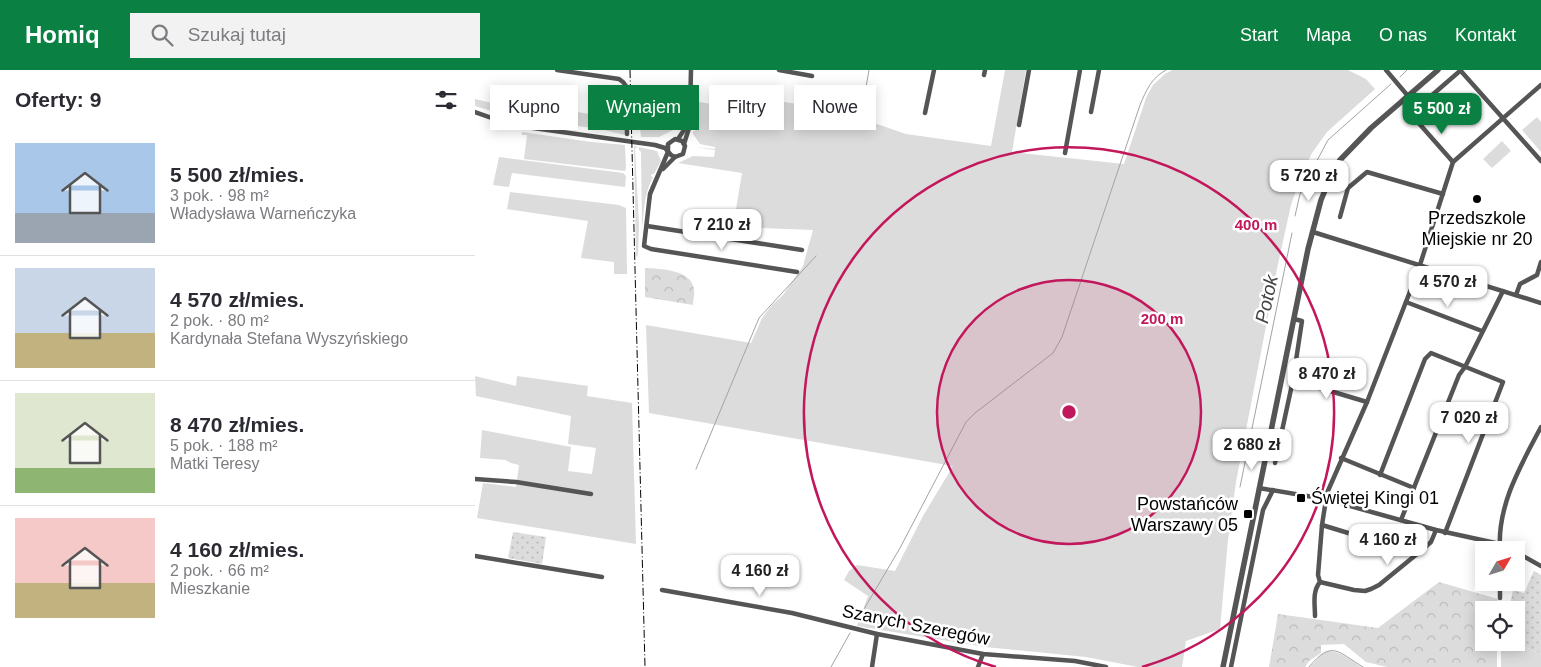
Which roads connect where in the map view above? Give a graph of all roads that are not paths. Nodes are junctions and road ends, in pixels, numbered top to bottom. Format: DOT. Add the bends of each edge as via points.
graph roads {
  1 [pos="557,70"];
  2 [pos="563,70"];
  3 [pos="691,70"];
  4 [pos="779,70"];
  5 [pos="934,70"];
  6 [pos="1029,70"];
  7 [pos="1080,70"];
  8 [pos="1099,70"];
  9 [pos="1386,70"];
  10 [pos="1438,70"];
  11 [pos="1460,70"];
  12 [pos="813,76"];
  13 [pos="690,85"];
  14 [pos="1541,85"];
  15 [pos="1408,96"];
  16 [pos="1091,112"];
  17 [pos="925,113"];
  18 [pos="475,114"];
  19 [pos="1503,118"];
  20 [pos="1019,125"];
  21 [pos="683,130"];
  22 [pos="687,130"];
  23 [pos="627,134"];
  24 [pos="677,139"];
  25 [pos="670,142"];
  26 [pos="685,144"];
  27 [pos="655,145"];
  28 [pos="668,151"];
  29 [pos="1065,153"];
  30 [pos="675,157"];
  31 [pos="1541,161"];
  32 [pos="1453,162"];
  33 [pos="661,170"];
  34 [pos="1443,194"];
  35 [pos="1340,217"];
  36 [pos="647,226"];
  37 [pos="1313,232"];
  38 [pos="802,250"];
  39 [pos="1541,262"];
  40 [pos="1420,266"];
  41 [pos="797,272"];
  42 [pos="1503,291"];
  43 [pos="1516,296"];
  44 [pos="1406,302"];
  45 [pos="1541,303"];
  46 [pos="1294,319"];
  47 [pos="1482,331"];
  48 [pos="1465,367"];
  49 [pos="1293,380"];
  50 [pos="1367,402"];
  51 [pos="1541,427"];
  52 [pos="1341,458"];
  53 [pos="1275,463"];
  54 [pos="1380,475"];
  55 [pos="475,479"];
  56 [pos="1259,488"];
  57 [pos="1414,488"];
  58 [pos="1273,490"];
  59 [pos="591,494"];
  60 [pos="1325,499"];
  61 [pos="1401,520"];
  62 [pos="1322,524"];
  63 [pos="1436,530"];
  64 [pos="1445,533"];
  65 [pos="1485,541"];
  66 [pos="1500,541"];
  67 [pos="1417,554"];
  68 [pos="475,556"];
  69 [pos="1525,557"];
  70 [pos="1541,566"];
  71 [pos="602,577"];
  72 [pos="1320,582"];
  73 [pos="662,590"];
  74 [pos="1500,591"];
  75 [pos="1500,598"];
  76 [pos="1315,616"];
  77 [pos="877,634"];
  78 [pos="983,654"];
  79 [pos="871,667"];
  80 [pos="979,667"];
  81 [pos="1106,667"];
  82 [pos="1223,667"];
  83 [pos="1231,667"];
  1 -- 2 [label="street"];
  2 -- 23 [label="street" via="623,82 626,86"];
  3 -- 13 [label="street"];
  4 -- 12 [label="street"];
  5 -- 17 [label="street"];
  6 -- 20 [label="street"];
  7 -- 29 [label="street"];
  8 -- 16 [label="street"];
  9 -- 15 [label="street"];
  10 -- 15 [label="street"];
  11 -- 19 [label="street"];
  11 -- 32 [label="street" via="1416,109 1416,120"];
  14 -- 19 [label="street"];
  15 -- 37 [label="street" via="1340,160 1321,200"];
  18 -- 27 [label="street" via="519,126"];
  19 -- 31 [label="street"];
  19 -- 32 [label="street"];
  21 -- 24 [label="street"];
  22 -- 26 [label="street"];
  24 -- 25 [label="street"];
  24 -- 26 [label="street"];
  25 -- 27 [label="street"];
  25 -- 28 [label="street"];
  26 -- 30 [label="street" via="683,154"];
  27 -- 28 [label="street"];
  28 -- 30 [label="street"];
  28 -- 33 [label="street"];
  30 -- 33 [label="street"];
  32 -- 34 [label="street"];
  33 -- 36 [label="street" via="650,194"];
  34 -- 35 [label="street" via="1367,172 1348,188"];
  34 -- 40 [label="street"];
  36 -- 38 [label="street"];
  36 -- 41 [label="street" via="643,246 651,249"];
  37 -- 40 [label="street"];
  37 -- 46 [label="street"];
  39 -- 43 [label="street" via="1537,275 1520,284"];
  40 -- 42 [label="street"];
  40 -- 44 [label="street"];
  42 -- 43 [label="street"];
  42 -- 47 [label="street"];
  43 -- 45 [label="street"];
  44 -- 47 [label="street"];
  44 -- 50 [label="street"];
  46 -- 49 [label="street" via="1303,321"];
  46 -- 56 [label="street"];
  47 -- 48 [label="street"];
  48 -- 54 [label="street" via="1431,354 1425,359"];
  48 -- 57 [label="street"];
  48 -- 64 [label="street" via="1503,382"];
  49 -- 50 [label="street"];
  49 -- 53 [label="street"];
  50 -- 52 [label="street"];
  51 -- 66 [label="street" via="1517,473 1502,514"];
  52 -- 54 [label="street"];
  52 -- 60 [label="street"];
  54 -- 57 [label="street"];
  55 -- 59 [label="street"];
  56 -- 58 [label="street"];
  56 -- 82 [label="street"];
  57 -- 61 [label="street"];
  58 -- 60 [label="street"];
  58 -- 83 [label="street" via="1263,510"];
  60 -- 61 [label="street"];
  60 -- 62 [label="street"];
  61 -- 63 [label="street"];
  62 -- 67 [label="street"];
  62 -- 72 [label="street"];
  63 -- 64 [label="street"];
  63 -- 67 [label="street" via="1431,542"];
  64 -- 65 [label="street"];
  67 -- 72 [label="street" via="1379,585 1365,591"];
  68 -- 71 [label="street"];
  69 -- 70 [label="street"];
  72 -- 76 [label="street" via="1315,591"];
  73 -- 77 [label="street, Szarych Szeregów" via="792,613"];
  74 -- 75 [label="street"];
  77 -- 78 [label="street, Szarych Szeregów"];
  77 -- 79 [label="street"];
  78 -- 80 [label="street"];
  78 -- 81 [label="street, Szarych Szeregów"];
}
